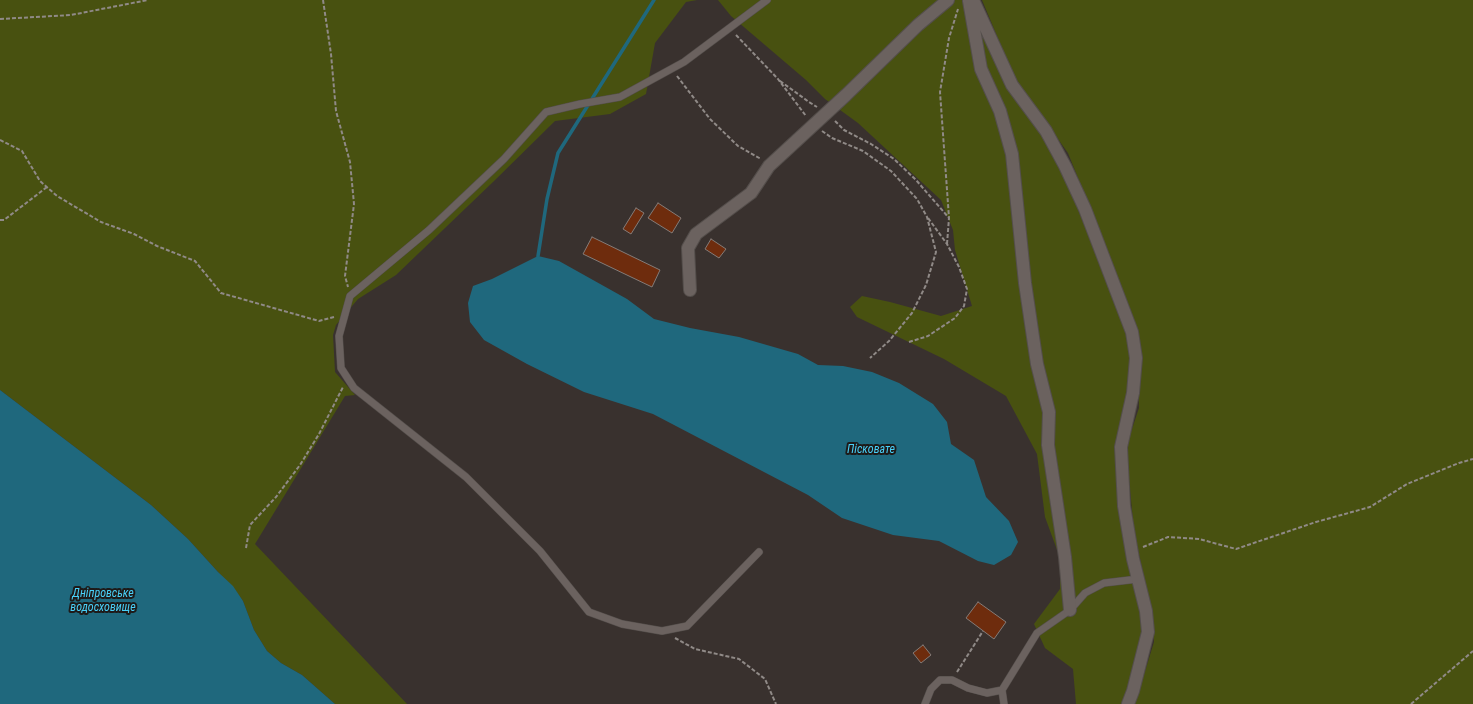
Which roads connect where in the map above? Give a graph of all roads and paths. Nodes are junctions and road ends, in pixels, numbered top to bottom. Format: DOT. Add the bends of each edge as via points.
graph roads {
  1 [pos="148,0"];
  2 [pos="323,0"];
  3 [pos="768,0"];
  4 [pos="948,0"];
  5 [pos="968,0"];
  6 [pos="973,0"];
  7 [pos="959,8"];
  8 [pos="0,19"];
  9 [pos="730,28"];
  10 [pos="672,68"];
  11 [pos="778,79"];
  12 [pos="827,112"];
  13 [pos="813,125"];
  14 [pos="0,140"];
  15 [pos="769,166"];
  16 [pos="47,187"];
  17 [pos="927,216"];
  18 [pos="949,218"];
  19 [pos="0,220"];
  20 [pos="947,244"];
  21 [pos="690,290"];
  22 [pos="350,296"];
  23 [pos="345,314"];
  24 [pos="908,342"];
  25 [pos="870,358"];
  26 [pos="348,379"];
  27 [pos="1473,460"];
  28 [pos="246,548"];
  29 [pos="1132,549"];
  30 [pos="759,552"];
  31 [pos="1138,579"];
  32 [pos="1070,610"];
  33 [pos="662,631"];
  34 [pos="983,631"];
  35 [pos="1473,651"];
  36 [pos="952,680"];
  37 [pos="1002,690"];
  38 [pos="776,704"];
  39 [pos="925,704"];
  40 [pos="1004,704"];
  41 [pos="1128,704"];
  42 [pos="1411,704"];
  1 -- 8 [label="path" via="71,16"];
  2 -- 22 [label="path" via="336,111 350,162 354,197 345,276"];
  3 -- 9 [label="lane"];
  4 -- 12 [label="street" via="918,25"];
  5 -- 32 [label="street" via="981,69 1000,111 1012,154 1025,283 1036,357 1049,412 1048,445"];
  6 -- 29 [label="street" via="1012,85 1046,131 1065,166 1085,209 1132,332 1136,358 1133,393 1121,448 1124,506"];
  7 -- 18 [label="path" via="949,38 940,92"];
  9 -- 10 [label="lane"];
  9 -- 11 [label="path"];
  10 -- 15 [label="path" via="710,119 738,146 759,156"];
  10 -- 22 [label="lane" via="620,97 546,112 504,159 429,230"];
  11 -- 12 [label="path" via="808,102"];
  11 -- 13 [label="path"];
  12 -- 13 [label="street"];
  12 -- 18 [label="path" via="844,130 894,159"];
  13 -- 15 [label="street"];
  13 -- 17 [label="path" via="832,138 863,151 891,171 917,199"];
  14 -- 16 [label="path" via="22,151 40,181"];
  15 -- 21 [label="street" via="751,194 696,234 688,248"];
  16 -- 19 [label="path" via="4,220"];
  16 -- 23 [label="path" via="57,196 101,222 195,261 221,293 319,321"];
  17 -- 20 [label="path"];
  17 -- 25 [label="path" via="936,252 926,285 912,313 889,341"];
  18 -- 20 [label="path"];
  20 -- 24 [label="path" via="967,289 964,306 955,318 928,336"];
  22 -- 23 [label="lane"];
  23 -- 26 [label="lane" via="339,336 341,368"];
  26 -- 28 [label="path" via="300,464 276,497 250,525"];
  26 -- 33 [label="lane" via="354,388 466,477 540,551 589,612 622,624"];
  27 -- 29 [label="path" via="1407,484 1370,507 1236,549 1199,539 1168,537"];
  29 -- 31 [label="street"];
  30 -- 33 [label="lane" via="687,626"];
  31 -- 32 [label="lane" via="1104,583 1085,593"];
  31 -- 41 [label="street" via="1148,632"];
  32 -- 37 [label="lane" via="1037,633"];
  33 -- 38 [label="path" via="695,649 739,659 765,679"];
  34 -- 36 [label="path"];
  35 -- 42 [label="path"];
  36 -- 37 [label="lane" via="987,693"];
  36 -- 39 [label="lane" via="940,680 931,689"];
  37 -- 40 [label="lane"];
}
